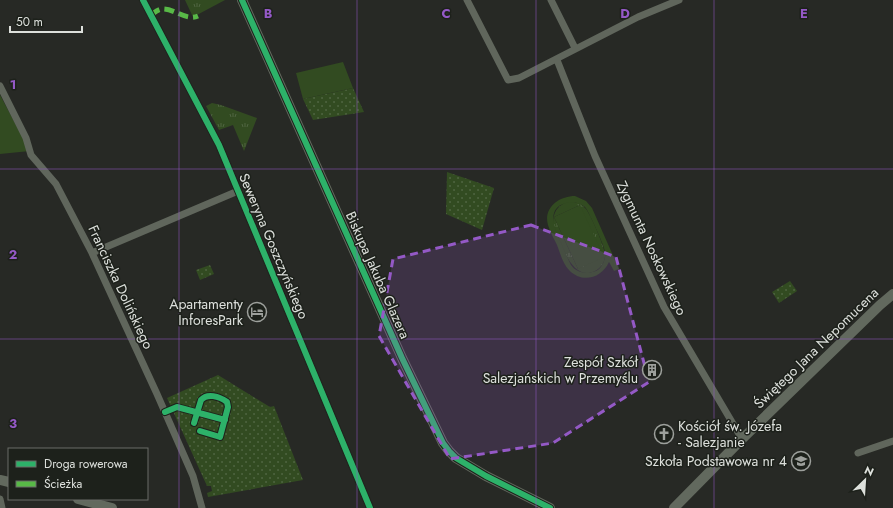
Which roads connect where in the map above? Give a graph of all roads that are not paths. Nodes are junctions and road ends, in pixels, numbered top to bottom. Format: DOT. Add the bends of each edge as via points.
graph roads {
  1 [pos="143,0"];
  2 [pos="242,0"];
  3 [pos="467,0"];
  4 [pos="551,0"];
  5 [pos="679,0"];
  6 [pos="576,48"];
  7 [pos="557,60"];
  8 [pos="0,86"];
  9 [pos="238,191"];
  10 [pos="92,252"];
  11 [pos="893,294"];
  12 [pos="742,439"];
  13 [pos="893,442"];
  14 [pos="858,453"];
  15 [pos="0,500"];
  16 [pos="82,500"];
  17 [pos="2,508"];
  18 [pos="112,508"];
  19 [pos="202,508"];
  20 [pos="370,508"];
  21 [pos="550,508"];
  22 [pos="674,508"];
  1 -- 9 [label="street, Seweryna Goszczyńskiego" via="210,126"];
  2 -- 21 [label="street, Biskupa Jakuba Glazera" via="404,362 443,442 456,458"];
  3 -- 7 [label="street" via="508,80 519,78"];
  4 -- 6 [label="street"];
  5 -- 6 [label="street"];
  6 -- 7 [label="street"];
  7 -- 12 [label="street, Zygmunta Noskowskiego" via="595,156 664,307"];
  8 -- 10 [label="street, Franciszka Dolińskiego" via="26,138 31,155 56,184"];
  9 -- 10 [label="street"];
  9 -- 20 [label="street, Seweryna Goszczyńskiego"];
  10 -- 19 [label="street, Franciszka Dolińskiego" via="193,476"];
  11 -- 12 [label="street, Świętego Jana Nepomucena"];
  12 -- 22 [label="street, Świętego Jana Nepomucena"];
  13 -- 14 [label="street"];
  15 -- 17 [label="street"];
  16 -- 18 [label="street"];
}
